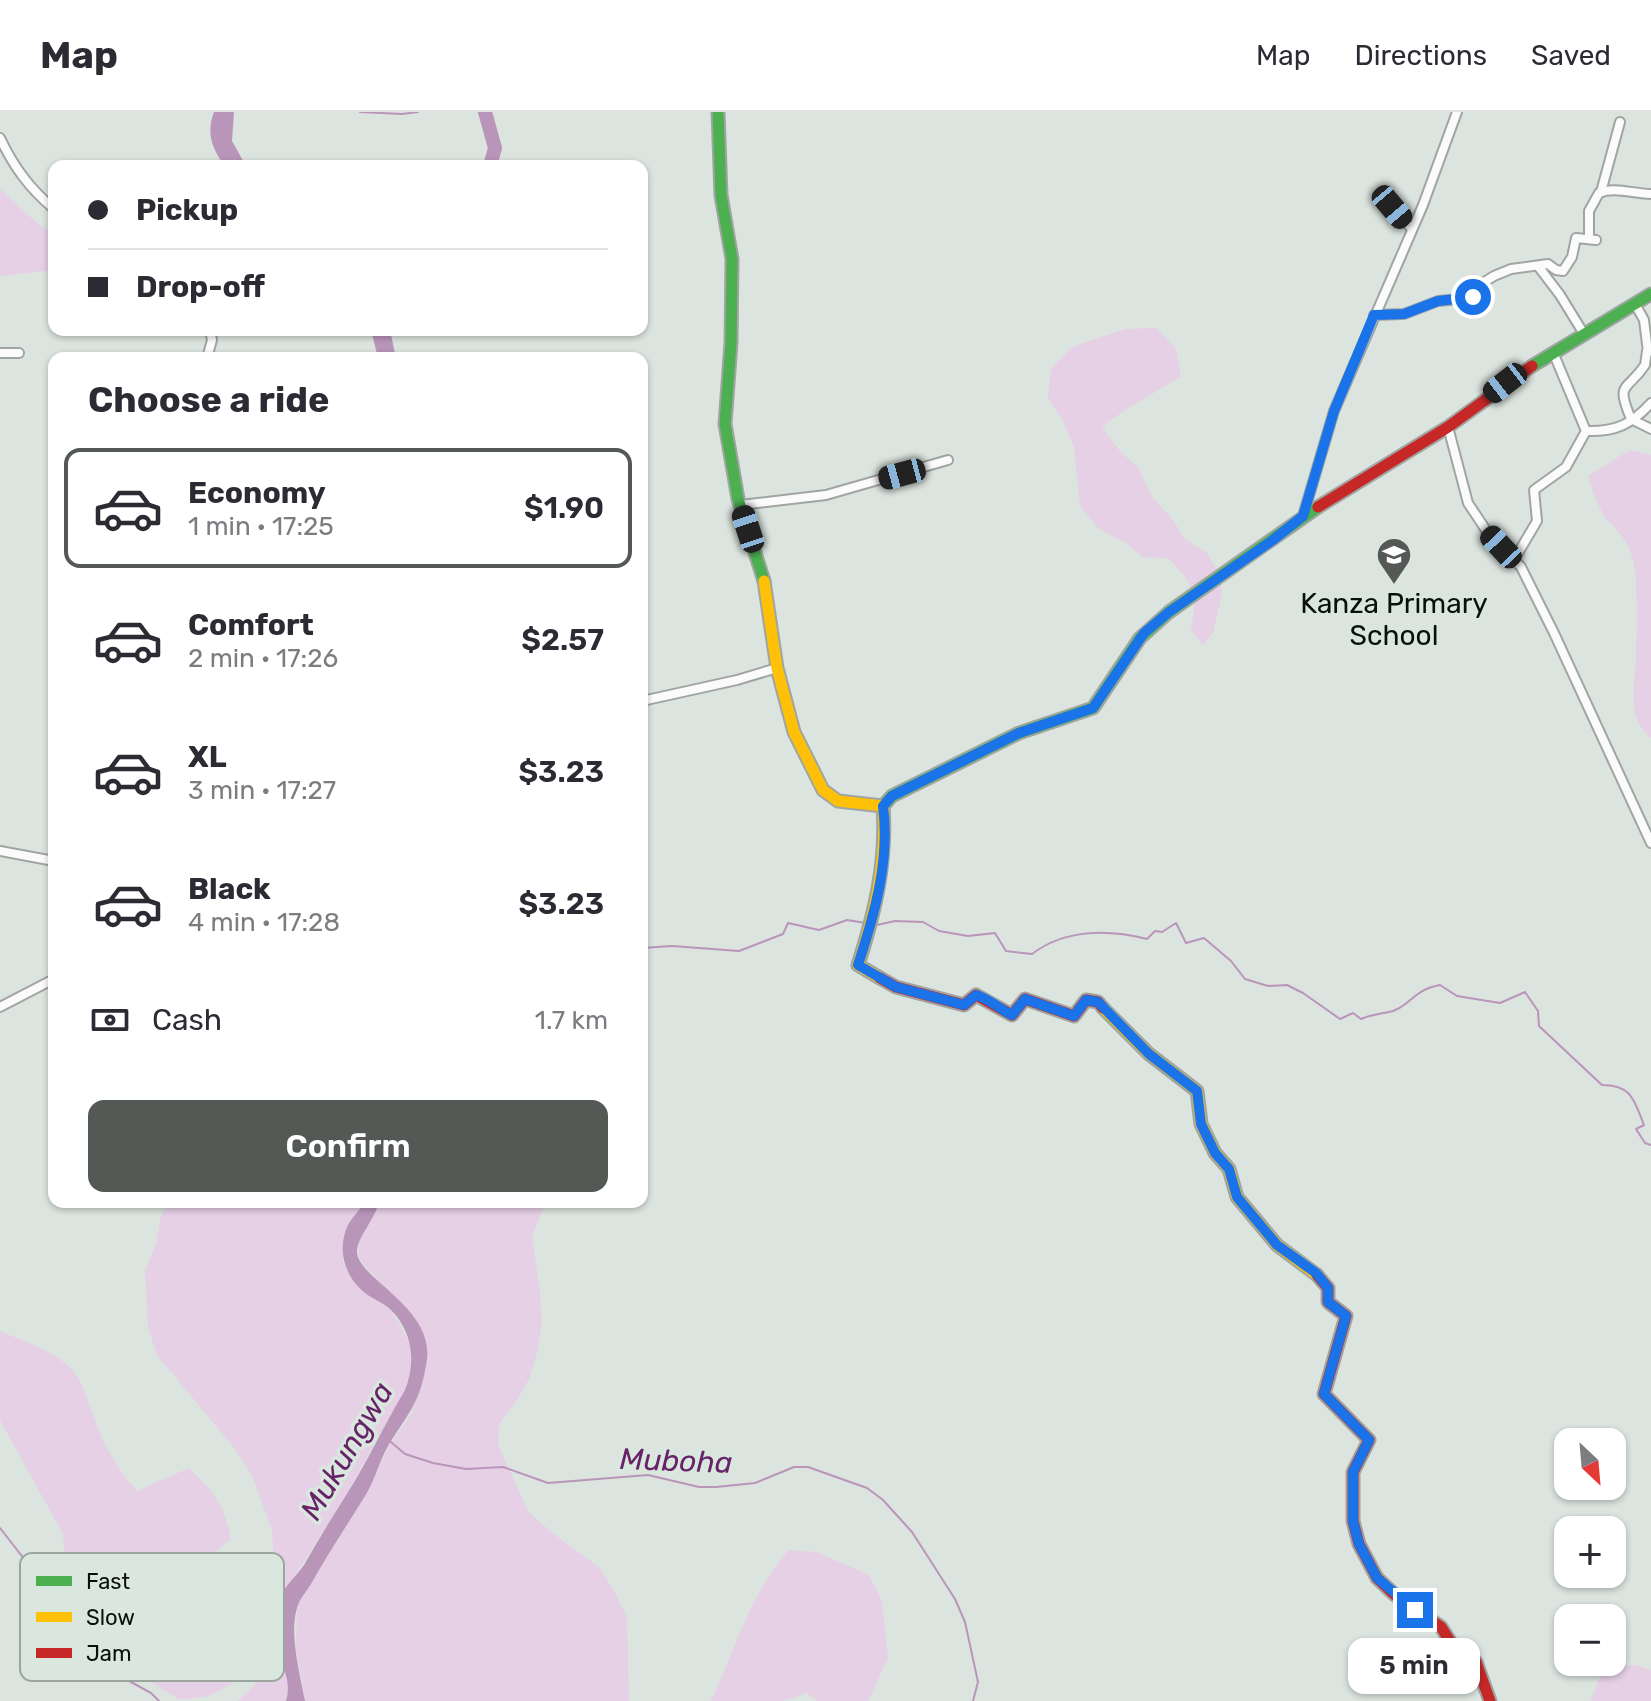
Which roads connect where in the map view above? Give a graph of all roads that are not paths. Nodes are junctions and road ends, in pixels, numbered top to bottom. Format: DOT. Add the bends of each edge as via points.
graph roads {
  1 [pos="718,112"];
  2 [pos="1461,113"];
  3 [pos="1620,122"];
  4 [pos="0,138"];
  5 [pos="1601,192"];
  6 [pos="1651,194"];
  7 [pos="48,204"];
  8 [pos="1392,207"];
  9 [pos="1412,229"];
  10 [pos="1538,266"];
  11 [pos="1651,294"];
  12 [pos="1635,304"];
  13 [pos="1374,315"];
  14 [pos="1584,334"];
  15 [pos="1553,352"];
  16 [pos="1649,352"];
  17 [pos="0,353"];
  18 [pos="19,353"];
  19 [pos="1651,403"];
  20 [pos="1635,421"];
  21 [pos="1448,427"];
  22 [pos="1651,429"];
  23 [pos="1586,431"];
  24 [pos="948,460"];
  25 [pos="741,505"];
  26 [pos="1303,516"];
  27 [pos="1514,560"];
  28 [pos="777,668"];
  29 [pos="648,700"];
  30 [pos="883,806"];
  31 [pos="1651,843"];
  32 [pos="0,851"];
  33 [pos="48,860"];
  34 [pos="48,982"];
  35 [pos="0,1007"];
  36 [pos="1490,1701"];
  1 -- 25 [label="street" via="721,195 732,259 725,424"];
  2 -- 9 [label="street"];
  3 -- 5 [label="street"];
  4 -- 7 [label="street" via="19,174"];
  5 -- 6 [label="street"];
  5 -- 10 [label="street" via="1589,211 1592,239 1576,238 1563,271"];
  8 -- 9 [label="street"];
  9 -- 13 [label="street"];
  10 -- 13 [label="street" via="1494,276 1467,299 1438,301 1404,314"];
  10 -- 14 [label="street"];
  11 -- 12 [label="street"];
  12 -- 14 [label="street"];
  12 -- 16 [label="street" via="1644,320"];
  13 -- 26 [label="street" via="1334,411"];
  14 -- 15 [label="street"];
  15 -- 21 [label="street"];
  15 -- 23 [label="street"];
  16 -- 20 [label="street" via="1623,393"];
  17 -- 18 [label="street"];
  19 -- 20 [label="street"];
  20 -- 22 [label="street"];
  20 -- 23 [label="street"];
  21 -- 26 [label="street"];
  21 -- 27 [label="street" via="1468,503"];
  23 -- 27 [label="street" via="1568,465 1534,490 1537,521"];
  24 -- 25 [label="street" via="826,495"];
  25 -- 28 [label="street" via="764,579"];
  26 -- 30 [label="street" via="1144,633 1093,708 1012,737 892,796"];
  27 -- 31 [label="street" via="1554,633"];
  28 -- 29 [label="street"];
  28 -- 30 [label="street" via="794,732 823,790 838,801"];
  30 -- 36 [label="street" via="883,867 858,965 896,987 964,1005 976,995 1012,1015 1025,999 1074,1016 1086,1000 1098,1002 1149,1054 1197,1091 1201,1124 1229,1169 1237,1197 1277,1245 1316,1273 1328,1288 1328,1302 1346,1316 1324,1394 1369,1440 1353,1472 1353,1521 1359,1544 1377,1578 1441,1627 1455,1649 1474,1659"];
  32 -- 33 [label="street"];
  34 -- 35 [label="street"];
}
